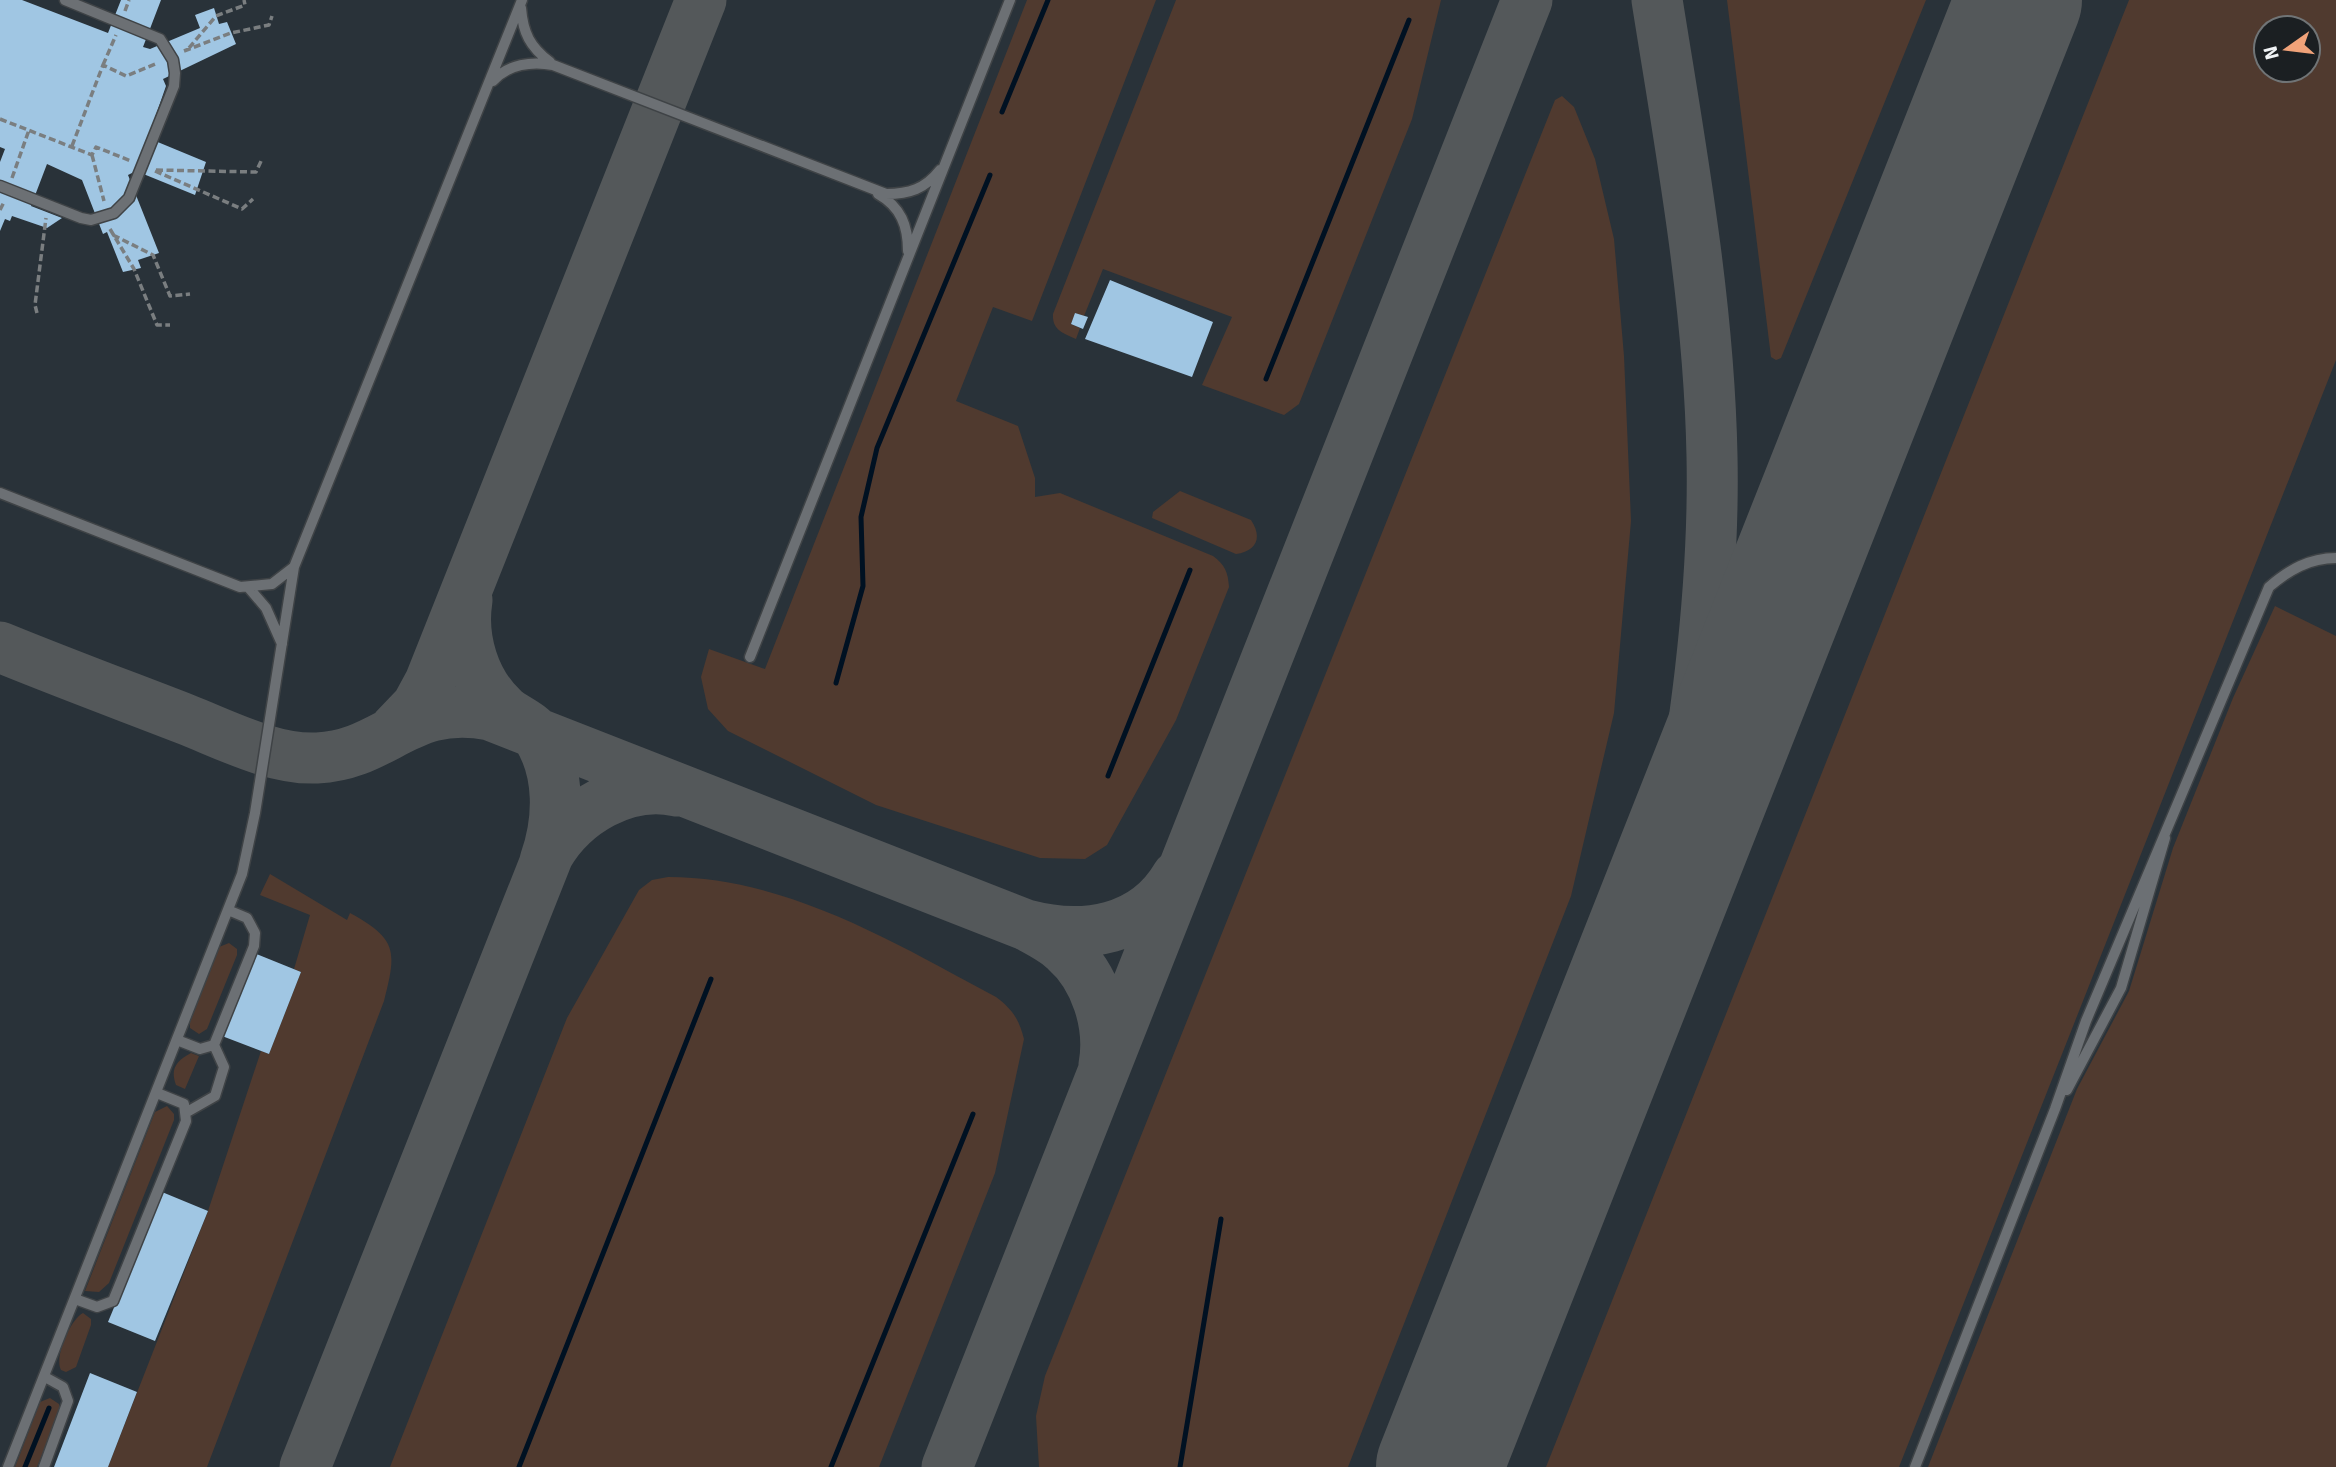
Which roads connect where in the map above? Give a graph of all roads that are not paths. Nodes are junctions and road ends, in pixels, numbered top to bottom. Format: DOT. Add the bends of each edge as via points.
graph roads {
  1 [pos="65,0"];
  2 [pos="1010,0"];
  3 [pos="522,2"];
  4 [pos="553,65"];
  5 [pos="486,89"];
  6 [pos="945,165"];
  7 [pos="0,186"];
  8 [pos="872,190"];
  9 [pos="908,259"];
  10 [pos="0,493"];
  11 [pos="2336,558"];
  12 [pos="294,567"];
  13 [pos="249,588"];
  14 [pos="282,644"];
  15 [pos="750,657"];
  16 [pos="2167,824"];
  17 [pos="228,910"];
  18 [pos="177,1040"];
  19 [pos="214,1045"];
  20 [pos="157,1093"];
  21 [pos="2055,1109"];
  22 [pos="187,1112"];
  23 [pos="75,1299"];
  24 [pos="45,1377"];
  25 [pos="8,1467"];
  26 [pos="44,1467"];
  27 [pos="1915,1467"];
  1 -- 7 [label="lane" via="160,39 173,60 173,86 123,207 91,220"];
  2 -- 6 [label="lane"];
  3 -- 4 [label="lane" via="522,24 531,46"];
  3 -- 5 [label="lane"];
  4 -- 5 [label="lane" via="520,65 499,74"];
  4 -- 8 [label="lane"];
  5 -- 12 [label="lane"];
  6 -- 8 [label="lane" via="928,183 911,192"];
  6 -- 9 [label="lane"];
  8 -- 9 [label="lane" via="904,220"];
  9 -- 15 [label="lane"];
  10 -- 13 [label="lane"];
  11 -- 16 [label="lane" via="2289,569 2269,587"];
  12 -- 13 [label="lane" via="272,584"];
  12 -- 14 [label="lane"];
  13 -- 14 [label="lane" via="266,608"];
  14 -- 17 [label="lane" via="251,842"];
  16 -- 21 [label="lane"];
  16 -- 21 [label="lane" via="2164,849 2121,988"];
  17 -- 18 [label="lane"];
  17 -- 19 [label="lane" via="247,918 255,933 254,946"];
  18 -- 19 [label="lane" via="200,1049"];
  18 -- 20 [label="lane"];
  19 -- 22 [label="lane" via="224,1067 215,1096"];
  20 -- 22 [label="lane" via="184,1104"];
  20 -- 23 [label="lane"];
  21 -- 27 [label="lane"];
  22 -- 23 [label="lane" via="113,1301 97,1307"];
  23 -- 24 [label="lane"];
  24 -- 25 [label="lane"];
  24 -- 26 [label="lane" via="62,1387 68,1401"];
}
